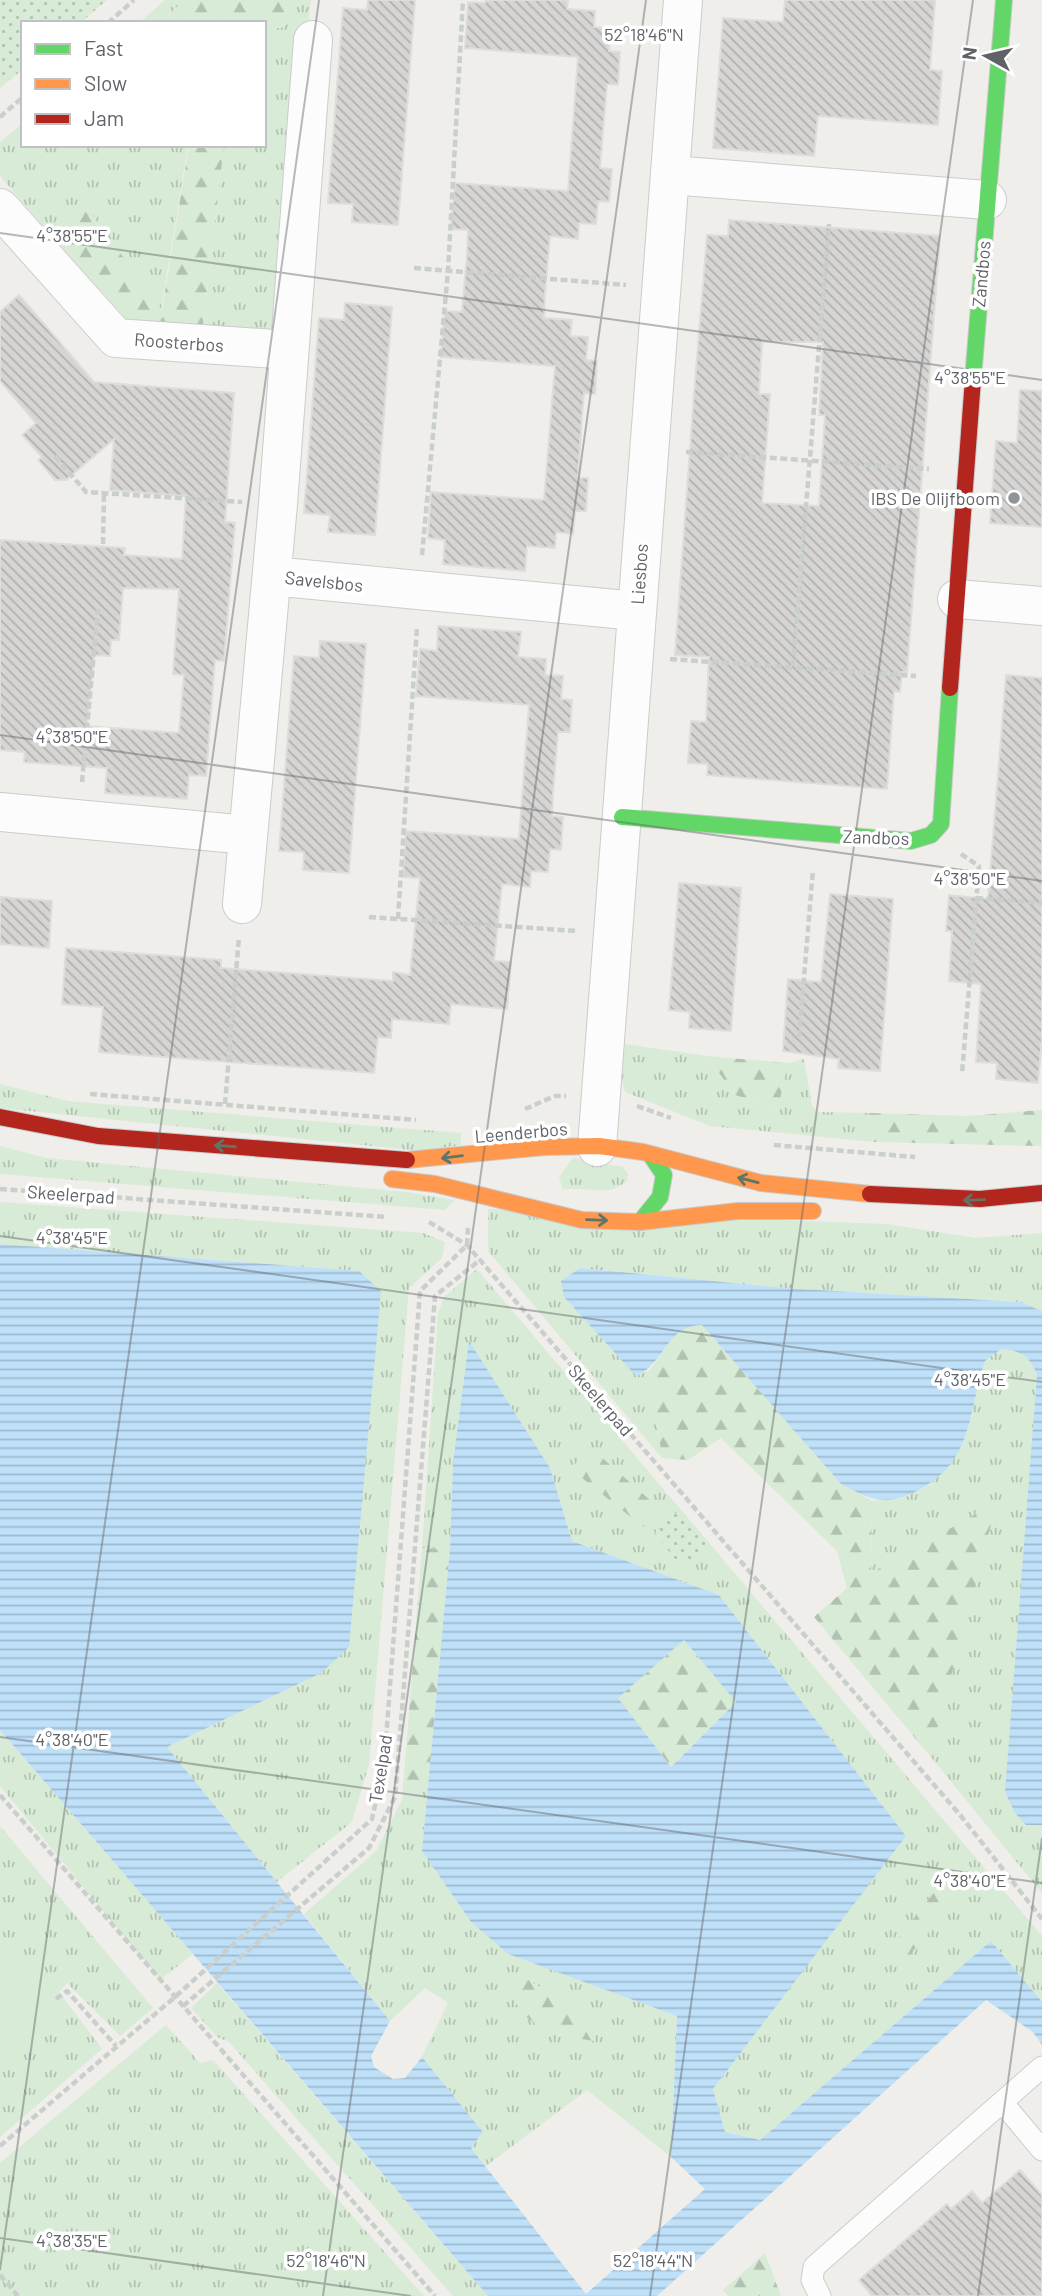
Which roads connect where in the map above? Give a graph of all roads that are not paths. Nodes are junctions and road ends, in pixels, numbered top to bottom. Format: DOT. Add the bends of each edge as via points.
graph roads {
  1 [pos="683,0"];
  2 [pos="1004,0"];
  3 [pos="313,40"];
  4 [pos="671,175"];
  5 [pos="987,200"];
  6 [pos="0,208"];
  7 [pos="289,350"];
  8 [pos="272,576"];
  9 [pos="957,598"];
  10 [pos="1042,606"];
  11 [pos="636,611"];
  12 [pos="0,812"];
  13 [pos="622,817"];
  14 [pos="248,835"];
  15 [pos="242,904"];
  16 [pos="0,1116"];
  17 [pos="542,1147"];
  18 [pos="597,1147"];
  19 [pos="650,1154"];
  20 [pos="519,1163"];
  21 [pos="373,1177"];
  22 [pos="518,1189"];
  23 [pos="1042,1193"];
  24 [pos="530,1209"];
  25 [pos="835,1213"];
  26 [pos="640,1222"];
  27 [pos="1036,2072"];
  28 [pos="1002,2102"];
  29 [pos="1042,2150"];
  30 [pos="820,2296"];
  1 -- 4 [label="street, Liesbos"];
  2 -- 5 [label="main road, Zandbos"];
  3 -- 7 [label="street"];
  4 -- 5 [label="street"];
  4 -- 11 [label="street, Liesbos"];
  5 -- 9 [label="main road, Zandbos"];
  6 -- 7 [label="street, Roosterbos" via="116,338"];
  7 -- 8 [label="street"];
  8 -- 11 [label="street, Savelsbos"];
  8 -- 14 [label="street, Savelsbos"];
  9 -- 10 [label="street"];
  9 -- 13 [label="main road, Zandbos" via="940,824 931,835 911,841"];
  11 -- 13 [label="street, Liesbos"];
  12 -- 14 [label="street"];
  13 -- 18 [label="street, Liesbos"];
  14 -- 15 [label="street, Savelsbos"];
  17 -- 16 [label="main road, Leenderbos, one-way" via="409,1160 98,1136"];
  17 -- 18 [label="main road, Leenderbos"];
  17 -- 20 [label="main road"];
  18 -- 19 [label="main road, Leenderbos"];
  23 -- 19 [label="main road, Leenderbos, one-way" via="971,1200 793,1188"];
  19 -- 26 [label="main road" via="664,1175 660,1197"];
  21 -- 24 [label="main road" via="435,1184"];
  22 -- 24 [label="main road"];
  24 -- 26 [label="main road, one-way" via="582,1220"];
  25 -- 26 [label="main road" via="738,1212"];
  27 -- 28 [label="lane"];
  28 -- 29 [label="lane"];
  28 -- 30 [label="lane" via="814,2267 812,2280"];
}
